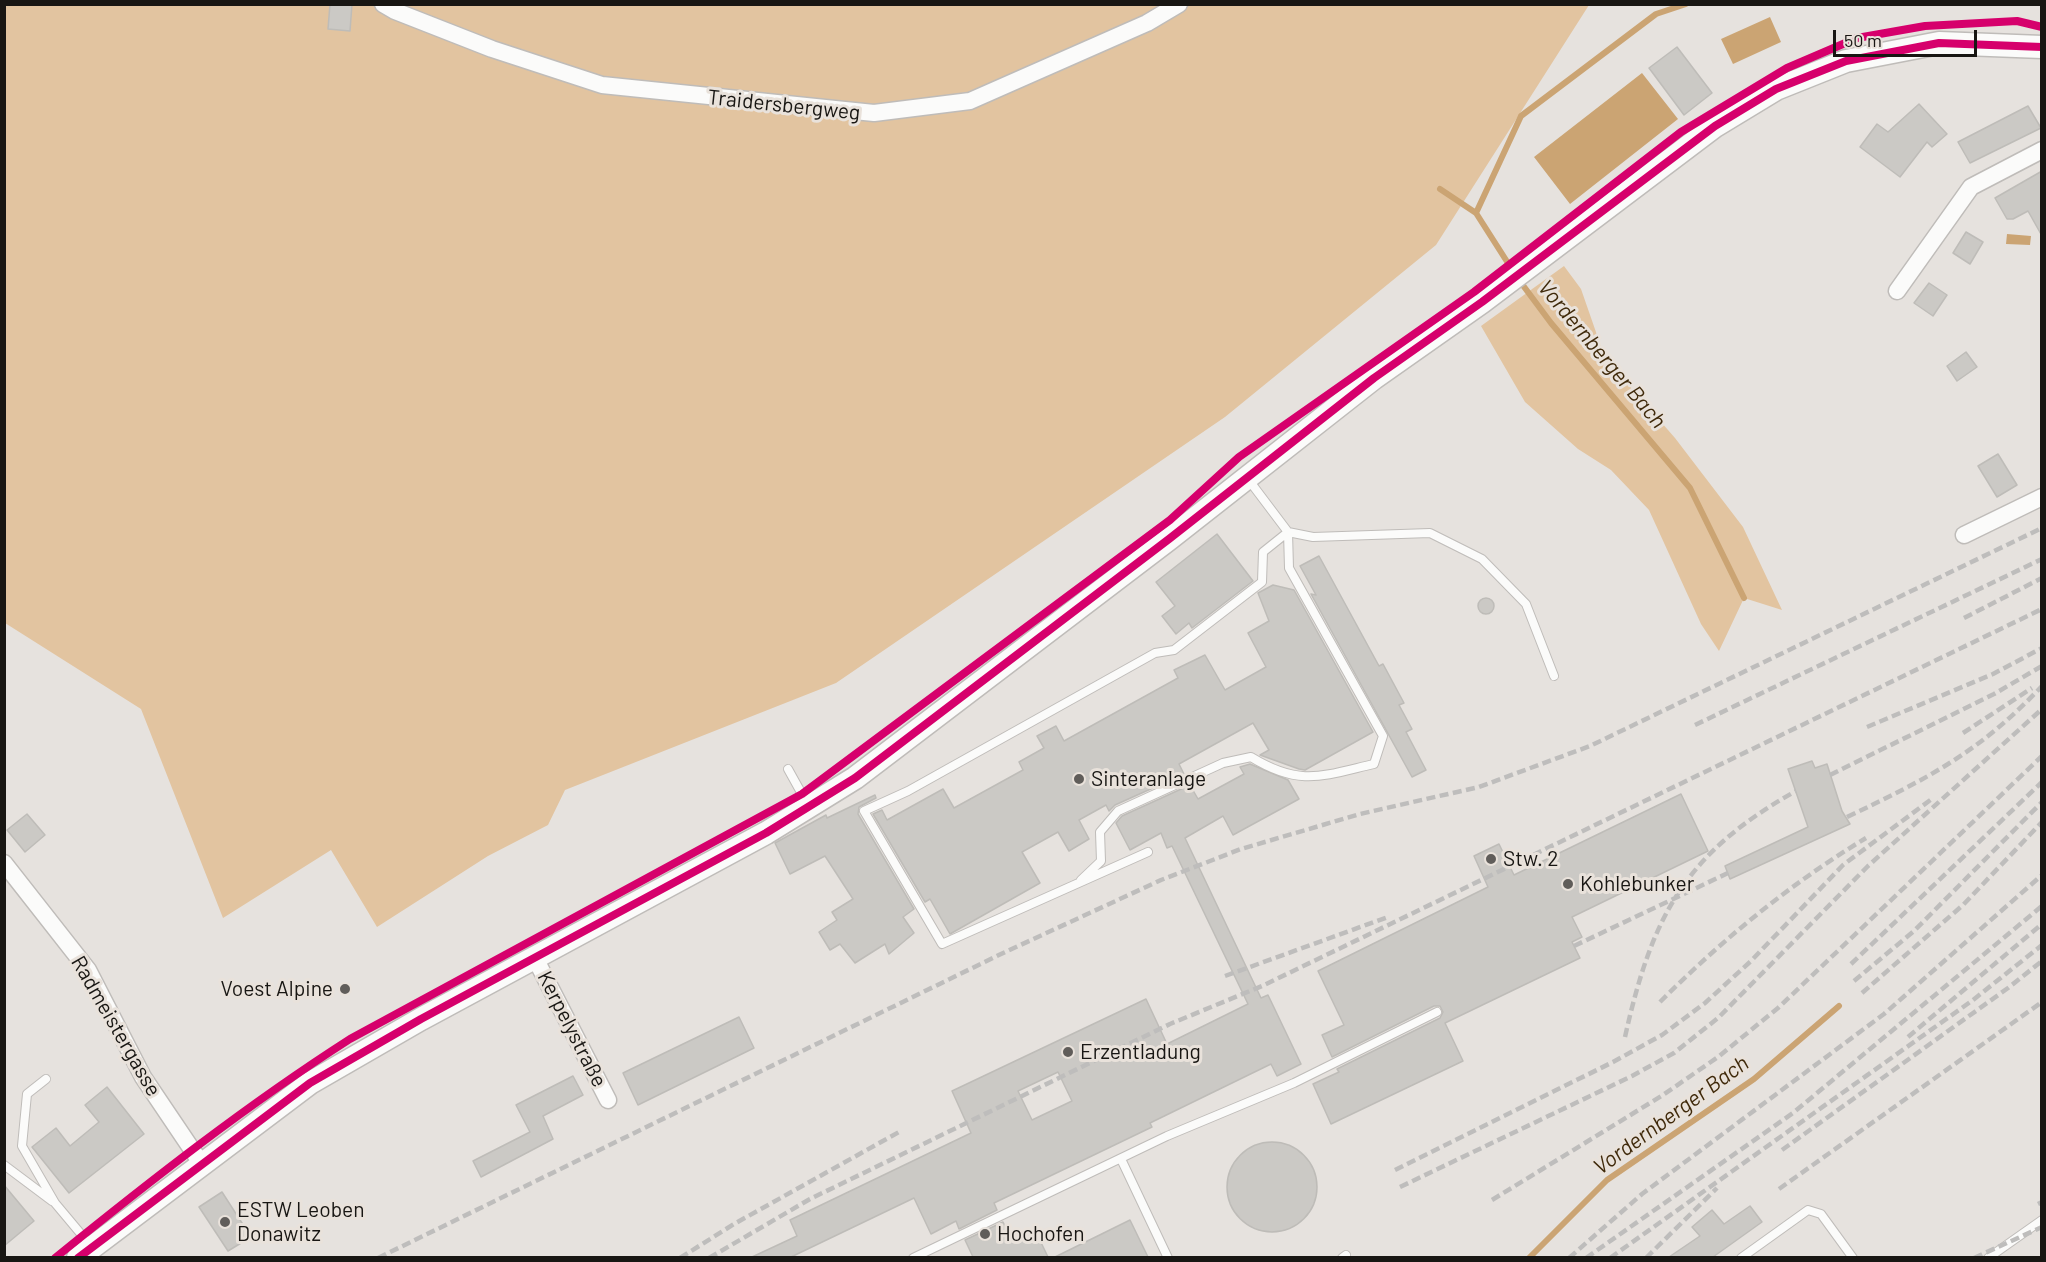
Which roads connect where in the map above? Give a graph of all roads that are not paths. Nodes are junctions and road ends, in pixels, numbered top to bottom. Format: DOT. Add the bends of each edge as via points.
graph roads {
  1 [pos="383,4"];
  2 [pos="1179,4"];
  3 [pos="2042,46"];
  4 [pos="2042,150"];
  5 [pos="1897,291"];
  6 [pos="1246,477"];
  7 [pos="2042,497"];
  8 [pos="1288,532"];
  9 [pos="1964,534"];
  10 [pos="1554,676"];
  11 [pos="788,769"];
  12 [pos="810,807"];
  13 [pos="1148,852"];
  14 [pos="4,864"];
  15 [pos="1081,880"];
  16 [pos="536,958"];
  17 [pos="1437,1012"];
  18 [pos="46,1079"];
  19 [pos="608,1100"];
  20 [pos="1121,1159"];
  21 [pos="201,1163"];
  22 [pos="4,1166"];
  23 [pos="55,1203"];
  24 [pos="2042,1220"];
  25 [pos="85,1252"];
  26 [pos="913,1257"];
  27 [pos="1168,1257"];
  28 [pos="1741,1257"];
  29 [pos="1853,1257"];
  30 [pos="1988,1257"];
  1 -- 2 [label="street, Traidersbergweg" via="394,12 492,49 602,85 874,113 970,101 1147,23"];
  3 -- 6 [label="main road, Kerpelystraße" via="1958,43 1906,48 1846,61 1776,89 1715,126"];
  4 -- 5 [label="street" via="1971,187"];
  6 -- 8 [label="lane"];
  6 -- 12 [label="main road, Kerpelystraße" via="940,715"];
  7 -- 9 [label="street"];
  8 -- 10 [label="lane" via="1313,537 1430,533 1482,559 1526,604"];
  8 -- 15 [label="lane" via="1289,568 1383,736 1374,764 1305,778 1271,770 1251,757 1224,764 1118,811 1100,832 1101,861"];
  8 -- 15 [label="lane" via="1263,552 1262,582 1174,650 1155,652 908,791 864,811 942,944"];
  11 -- 12 [label="lane"];
  12 -- 16 [label="main road, Kerpelystraße"];
  13 -- 15 [label="lane"];
  14 -- 21 [label="street, Radmeistergasse" via="88,970 143,1077"];
  16 -- 19 [label="street, Kerpelystraße"];
  16 -- 21 [label="main road, Kerpelystraße" via="310,1083"];
  17 -- 20 [label="lane" via="1294,1083"];
  18 -- 23 [label="lane" via="27,1095 22,1146"];
  20 -- 26 [label="lane"];
  20 -- 27 [label="lane"];
  21 -- 25 [label="main road, Kerpelystraße"];
  22 -- 23 [label="lane"];
  23 -- 25 [label="lane"];
  24 -- 30 [label="lane"];
  28 -- 29 [label="lane" via="1808,1210 1821,1214"];
}
